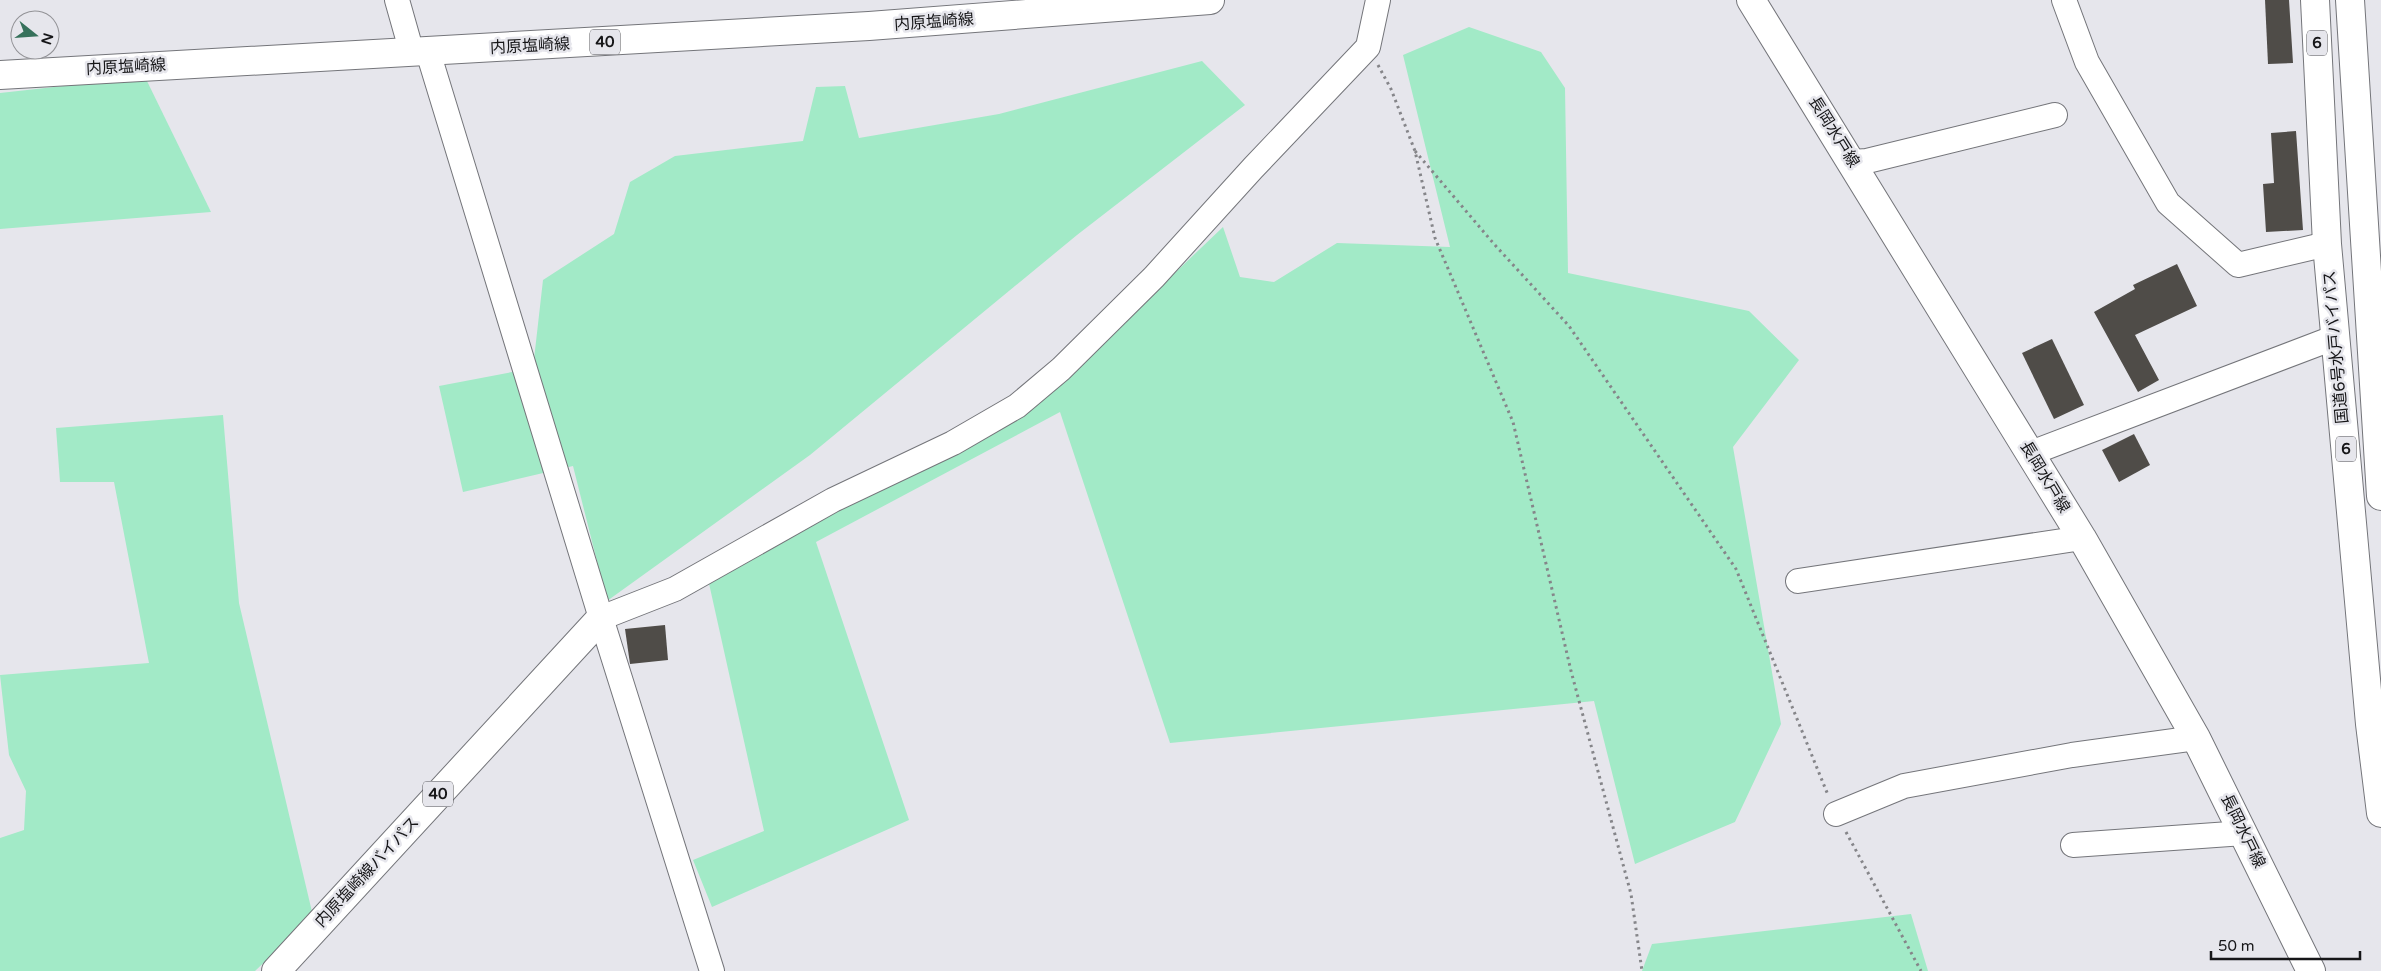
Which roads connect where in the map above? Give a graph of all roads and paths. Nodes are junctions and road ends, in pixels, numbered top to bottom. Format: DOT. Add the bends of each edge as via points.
graph roads {
  1 [pos="397,0"];
  2 [pos="1210,0"];
  3 [pos="1378,0"];
  4 [pos="1751,0"];
  5 [pos="2064,0"];
  6 [pos="2314,0"];
  7 [pos="2350,0"];
  8 [pos="1368,47"];
  9 [pos="420,52"];
  10 [pos="0,74"];
  11 [pos="2056,115"];
  12 [pos="1415,151"];
  13 [pos="1852,162"];
  14 [pos="2327,244"];
  15 [pos="2336,337"];
  16 [pos="2031,453"];
  17 [pos="2381,496"];
  18 [pos="2082,538"];
  19 [pos="1798,581"];
  20 [pos="601,618"];
  21 [pos="2196,738"];
  22 [pos="2381,813"];
  23 [pos="1836,814"];
  24 [pos="2244,833"];
  25 [pos="2073,845"];
  26 [pos="276,971"];
  27 [pos="712,971"];
  28 [pos="1642,971"];
  29 [pos="1921,971"];
  30 [pos="2311,971"];
  1 -- 9 [label="street"];
  2 -- 9 [label="main road, 内原塩崎線 / 40" via="869,26"];
  3 -- 8 [label="street"];
  4 -- 13 [label="main road, 長岡水戸線"];
  5 -- 14 [label="street" via="2087,62 2158,186 2168,203 2196,230 2238,265"];
  6 -- 14 [label="main road, 国道6号水戸バイパス / 6"];
  7 -- 17 [label="main road, 国道6号水戸バイパス / 6"];
  8 -- 12 [label="path" via="1391,89"];
  8 -- 20 [label="street" via="1154,277 1061,369 1016,406 952,443 832,500 676,588"];
  9 -- 10 [label="main road, 内原塩崎線 / 40"];
  9 -- 20 [label="street"];
  11 -- 13 [label="street"];
  12 -- 23 [label="path" via="1569,326 1736,569"];
  12 -- 28 [label="path" via="1435,238 1513,422 1571,671 1631,894"];
  13 -- 16 [label="main road, 長岡水戸線"];
  14 -- 15 [label="main road, 国道6号水戸バイパス / 6"];
  15 -- 16 [label="street"];
  15 -- 22 [label="main road, 国道6号水戸バイパス / 6" via="2370,724"];
  16 -- 18 [label="main road, 長岡水戸線"];
  18 -- 19 [label="street"];
  18 -- 21 [label="main road, 長岡水戸線"];
  20 -- 26 [label="main road, 内原塩崎線バイパス / 40"];
  20 -- 27 [label="street"];
  21 -- 23 [label="street" via="2072,755 1904,786"];
  21 -- 24 [label="main road, 長岡水戸線"];
  23 -- 29 [label="path"];
  24 -- 25 [label="street"];
  24 -- 30 [label="main road, 長岡水戸線"];
}
